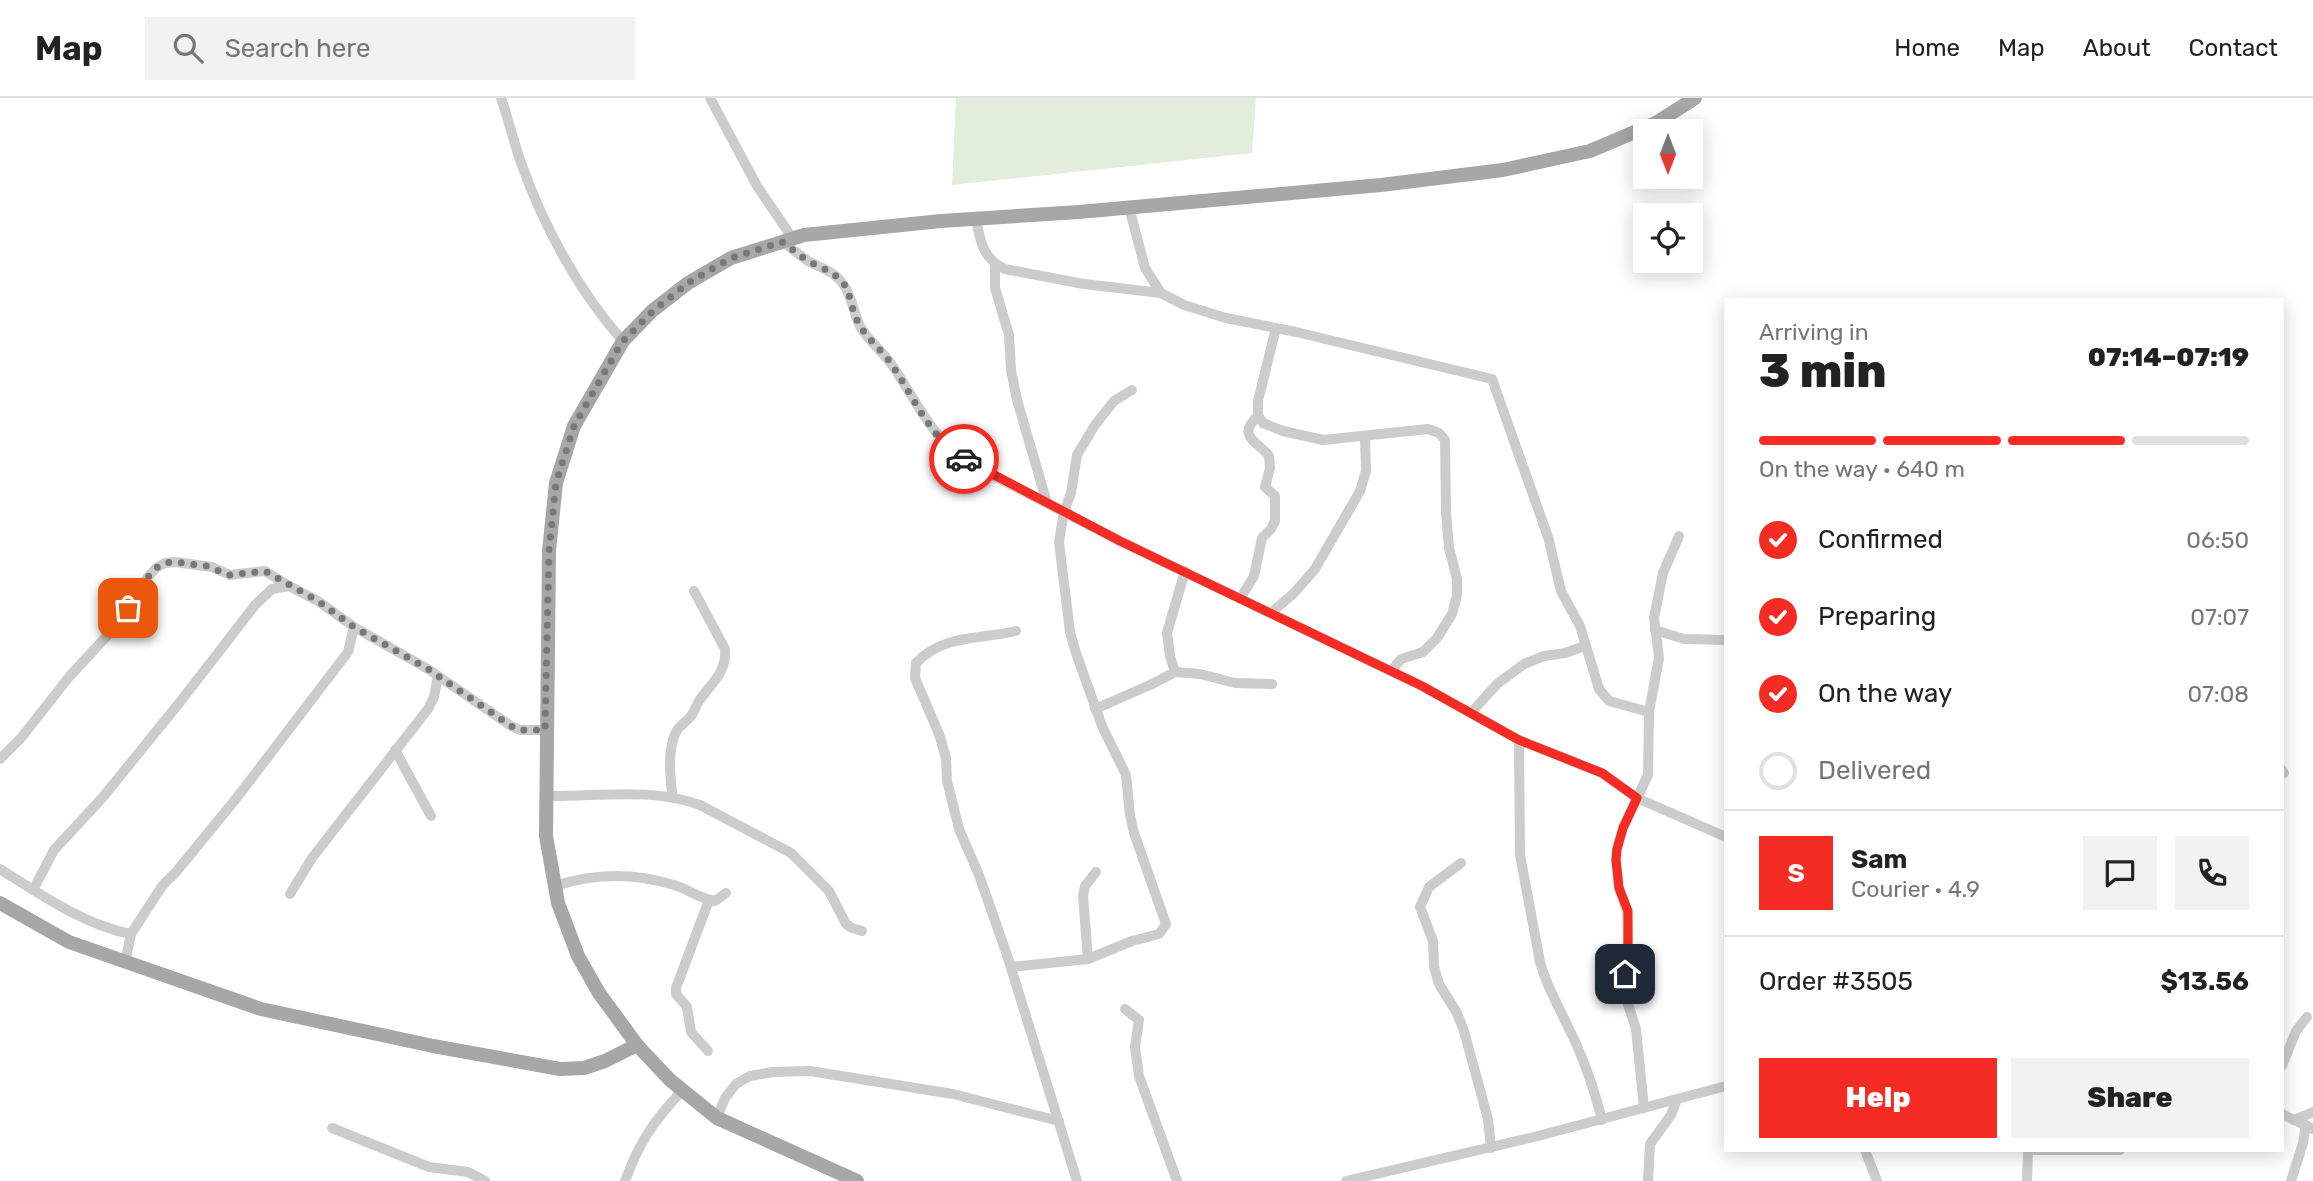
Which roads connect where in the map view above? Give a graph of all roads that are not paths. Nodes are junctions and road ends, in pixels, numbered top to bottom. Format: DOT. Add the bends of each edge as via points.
graph roads {
  1 [pos="501,98"];
  2 [pos="709,98"];
  3 [pos="1695,98"];
  4 [pos="1129,207"];
  5 [pos="976,219"];
  6 [pos="788,240"];
  7 [pos="995,265"];
  8 [pos="1161,293"];
  9 [pos="1276,328"];
  10 [pos="623,341"];
  11 [pos="1132,390"];
  12 [pos="1258,416"];
  13 [pos="1365,436"];
  14 [pos="1047,503"];
  15 [pos="1064,512"];
  16 [pos="1679,536"];
  17 [pos="1185,571"];
  18 [pos="289,586"];
  19 [pos="694,591"];
  20 [pos="1240,599"];
  21 [pos="1271,613"];
  22 [pos="354,627"];
  23 [pos="1655,630"];
  24 [pos="1016,631"];
  25 [pos="375,638"];
  26 [pos="1724,640"];
  27 [pos="1585,646"];
  28 [pos="348,652"];
  29 [pos="1391,671"];
  30 [pos="1175,672"];
  31 [pos="438,676"];
  32 [pos="1272,684"];
  33 [pos="1095,709"];
  34 [pos="1649,712"];
  35 [pos="1471,713"];
  36 [pos="545,730"];
  37 [pos="1519,740"];
  38 [pos="395,750"];
  39 [pos="0,759"];
  40 [pos="547,796"];
  41 [pos="673,798"];
  42 [pos="1637,798"];
  43 [pos="431,816"];
  44 [pos="1724,836"];
  45 [pos="1461,863"];
  46 [pos="0,870"];
  47 [pos="1096,872"];
  48 [pos="555,886"];
  49 [pos="33,890"];
  50 [pos="726,893"];
  51 [pos="290,894"];
  52 [pos="709,900"];
  53 [pos="0,903"];
  54 [pos="862,931"];
  55 [pos="131,934"];
  56 [pos="1088,959"];
  57 [pos="125,963"];
  58 [pos="1011,967"];
  59 [pos="1125,1009"];
  60 [pos="2307,1017"];
  61 [pos="637,1045"];
  62 [pos="708,1051"];
  63 [pos="2284,1061"];
  64 [pos="1724,1086"];
  65 [pos="682,1091"];
  66 [pos="1677,1098"];
  67 [pos="1644,1108"];
  68 [pos="2313,1112"];
  69 [pos="2284,1115"];
  70 [pos="717,1118"];
  71 [pos="1602,1120"];
  72 [pos="2294,1120"];
  73 [pos="1059,1121"];
  74 [pos="2310,1127"];
  75 [pos="332,1128"];
  76 [pos="1490,1148"];
  77 [pos="1866,1152"];
  78 [pos="2028,1152"];
  79 [pos="485,1181"];
  80 [pos="625,1181"];
  81 [pos="857,1181"];
  82 [pos="1077,1181"];
  83 [pos="1177,1181"];
  84 [pos="1346,1181"];
  85 [pos="1648,1181"];
  86 [pos="1877,1181"];
  87 [pos="2027,1181"];
  88 [pos="2291,1181"];
  1 -- 10 [label="street" via="520,160 550,229 588,298"];
  2 -- 6 [label="street"];
  3 -- 4 [label="main road" via="1656,123 1590,152 1503,170"];
  4 -- 5 [label="main road"];
  4 -- 8 [label="street" via="1145,268"];
  5 -- 6 [label="main road" via="837,231"];
  5 -- 7 [label="street" via="983,250"];
  6 -- 10 [label="main road" via="731,258 688,283"];
  6 -- 14 [label="street" via="808,261 844,284 863,331 891,363 951,451"];
  7 -- 8 [label="street" via="1084,284"];
  7 -- 14 [label="street" via="995,288 1009,335 1017,400"];
  8 -- 9 [label="street" via="1211,314"];
  9 -- 12 [label="street"];
  9 -- 27 [label="street" via="1492,379 1548,537 1561,591"];
  10 -- 36 [label="main road" via="574,426 556,483 549,551"];
  11 -- 15 [label="street" via="1114,401 1083,444 1074,462"];
  12 -- 13 [label="street" via="1272,427 1314,439"];
  12 -- 20 [label="street" via="1248,432 1269,456 1265,487 1275,496 1275,521 1262,538 1254,576"];
  13 -- 21 [label="street" via="1366,471 1360,491 1315,569"];
  13 -- 29 [label="street" via="1428,429 1445,440 1447,452 1447,524 1457,595 1437,638 1423,652 1401,659"];
  14 -- 15 [label="street"];
  15 -- 17 [label="street"];
  15 -- 33 [label="street" via="1059,542 1070,632"];
  16 -- 23 [label="street" via="1663,573"];
  17 -- 20 [label="street"];
  17 -- 30 [label="street" via="1167,633"];
  18 -- 22 [label="street"];
  18 -- 39 [label="street" via="265,571 230,575 212,567 175,562 156,568 117,625"];
  18 -- 49 [label="street" via="272,589 255,604 103,797 54,850"];
  19 -- 41 [label="street" via="724,649 724,668 675,734"];
  20 -- 21 [label="street"];
  21 -- 29 [label="street"];
  22 -- 25 [label="street"];
  22 -- 28 [label="street"];
  23 -- 26 [label="street" via="1684,639"];
  23 -- 34 [label="street" via="1659,658"];
  24 -- 58 [label="street" via="947,642 930,649 914,669 946,758 959,829"];
  25 -- 28 [label="street"];
  25 -- 31 [label="street"];
  27 -- 34 [label="street" via="1604,697"];
  27 -- 35 [label="street" via="1524,664 1497,684"];
  28 -- 55 [label="street" via="235,800 162,886"];
  29 -- 35 [label="street"];
  30 -- 32 [label="street" via="1236,684"];
  30 -- 33 [label="street"];
  31 -- 36 [label="street" via="511,726"];
  31 -- 38 [label="street" via="428,709"];
  33 -- 56 [label="street" via="1126,775 1134,833 1166,924 1160,934"];
  34 -- 42 [label="street" via="1648,775"];
  35 -- 37 [label="street"];
  36 -- 40 [label="main road"];
  37 -- 42 [label="street" via="1602,773"];
  37 -- 71 [label="street" via="1520,855 1540,962"];
  38 -- 43 [label="street"];
  38 -- 51 [label="street"];
  40 -- 41 [label="street"];
  40 -- 48 [label="main road" via="546,836"];
  41 -- 54 [label="street" via="700,806 791,853 829,891 846,924"];
  42 -- 44 [label="street"];
  42 -- 67 [label="street" via="1623,828 1616,860 1628,911 1625,995 1636,1029"];
  45 -- 76 [label="street" via="1429,887 1420,906 1433,941 1439,984 1464,1031 1488,1119"];
  46 -- 49 [label="street"];
  47 -- 56 [label="street" via="1083,896"];
  48 -- 52 [label="street" via="605,876 635,877 678,886"];
  48 -- 61 [label="main road" via="589,976"];
  49 -- 55 [label="street" via="100,925"];
  50 -- 52 [label="street"];
  52 -- 62 [label="street" via="676,988 677,997 687,1007 691,1032"];
  53 -- 57 [label="main road" via="69,942"];
  55 -- 57 [label="street"];
  56 -- 58 [label="street"];
  57 -- 61 [label="main road" via="261,1009 560,1069 584,1068"];
  58 -- 73 [label="street"];
  59 -- 83 [label="street" via="1139,1020 1135,1047 1139,1076"];
  60 -- 63 [label="street"];
  61 -- 65 [label="main road"];
  64 -- 66 [label="street"];
  65 -- 70 [label="main road"];
  65 -- 80 [label="street" via="647,1132"];
  66 -- 67 [label="street"];
  66 -- 85 [label="street" via="1650,1144"];
  67 -- 71 [label="street"];
  68 -- 72 [label="street"];
  69 -- 72 [label="street"];
  70 -- 73 [label="street" via="725,1098 750,1076 810,1071 953,1094"];
  70 -- 81 [label="main road"];
  71 -- 76 [label="street"];
  72 -- 74 [label="street"];
  73 -- 82 [label="street"];
  74 -- 88 [label="street"];
  75 -- 79 [label="street" via="429,1167 468,1172"];
  76 -- 84 [label="street"];
  77 -- 86 [label="street"];
  78 -- 87 [label="street"];
}
